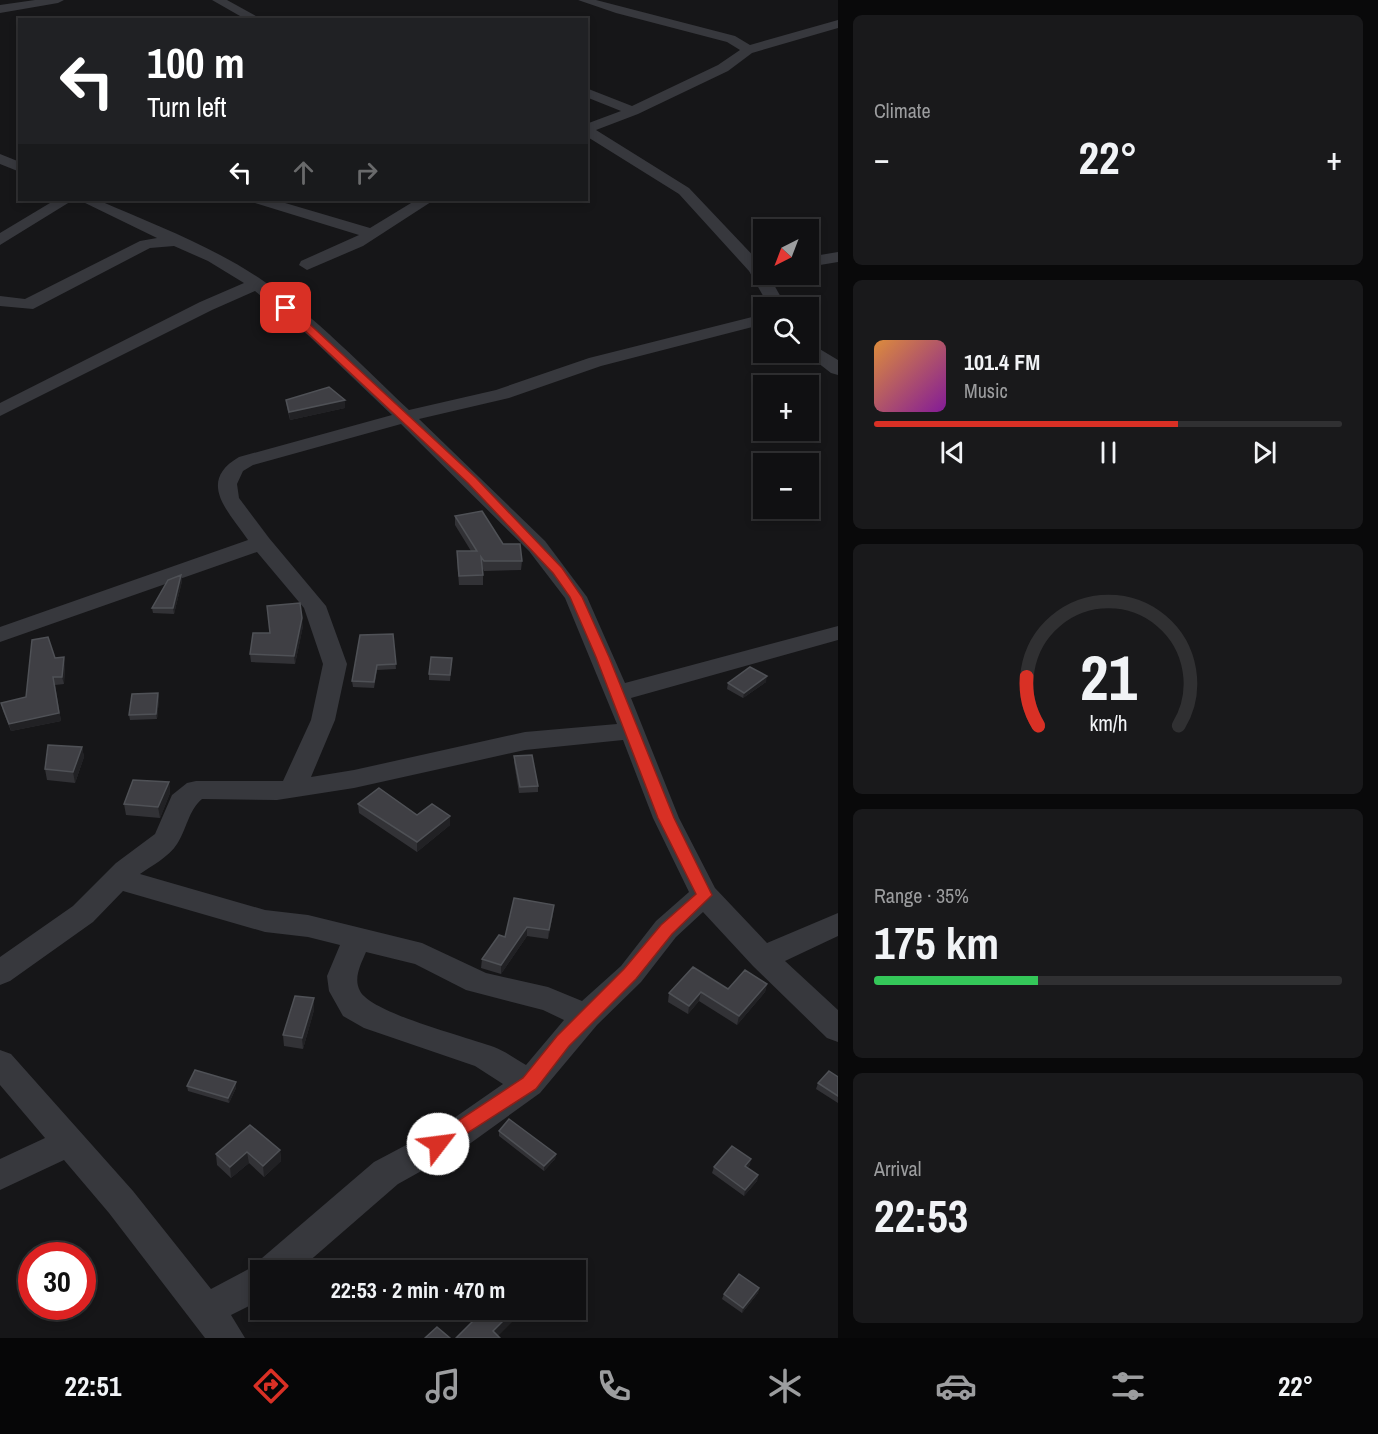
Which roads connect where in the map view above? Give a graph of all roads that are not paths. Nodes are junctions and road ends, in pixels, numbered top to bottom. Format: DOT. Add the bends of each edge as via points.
graph roads {
  1 [pos="58,0"];
  2 [pos="218,0"];
  3 [pos="584,0"];
  4 [pos="0,9"];
  5 [pos="254,18"];
  6 [pos="838,24"];
  7 [pos="748,50"];
  8 [pos="588,93"];
  9 [pos="633,111"];
  10 [pos="588,129"];
  11 [pos="588,131"];
  12 [pos="0,158"];
  13 [pos="18,167"];
  14 [pos="63,201"];
  15 [pos="89,201"];
  16 [pos="264,201"];
  17 [pos="422,201"];
  18 [pos="371,234"];
  19 [pos="0,240"];
  20 [pos="175,240"];
  21 [pos="838,257"];
  22 [pos="819,260"];
  23 [pos="753,261"];
  24 [pos="308,265"];
  25 [pos="257,284"];
  26 [pos="0,301"];
  27 [pos="753,322"];
  28 [pos="819,355"];
  29 [pos="838,369"];
  30 [pos="0,410"];
  31 [pos="405,417"];
  32 [pos="261,543"];
  33 [pos="838,633"];
  34 [pos="0,635"];
  35 [pos="616,694"];
  36 [pos="630,731"];
  37 [pos="293,788"];
  38 [pos="119,879"];
  39 [pos="704,895"];
  40 [pos="838,924"];
  41 [pos="357,938"];
  42 [pos="763,958"];
  43 [pos="0,973"];
  44 [pos="586,1016"];
  45 [pos="838,1029"];
  46 [pos="0,1063"];
  47 [pos="529,1084"];
  48 [pos="69,1142"];
  49 [pos="0,1175"];
  50 [pos="286,1260"];
  51 [pos="250,1287"];
  52 [pos="204,1309"];
  53 [pos="227,1338"];
  1 -- 4 [label="street"];
  2 -- 5 [label="street"];
  3 -- 7 [label="street" via="730,39"];
  6 -- 7 [label="street"];
  7 -- 9 [label="street" via="728,66"];
  8 -- 9 [label="street"];
  9 -- 10 [label="street"];
  11 -- 23 [label="street" via="684,191"];
  12 -- 13 [label="street"];
  14 -- 19 [label="street"];
  15 -- 20 [label="street"];
  16 -- 18 [label="street"];
  17 -- 18 [label="street"];
  18 -- 24 [label="street"];
  20 -- 25 [label="street"];
  20 -- 26 [label="street" via="146,244 27,305"];
  21 -- 22 [label="street"];
  25 -- 30 [label="street"];
  25 -- 31 [label="street" via="315,332"];
  27 -- 31 [label="street" via="595,362 481,400"];
  28 -- 29 [label="street"];
  31 -- 32 [label="street" via="234,468 227,484 229,498"];
  31 -- 35 [label="street" via="472,480 557,570 576,597"];
  32 -- 34 [label="street"];
  32 -- 37 [label="street" via="315,606 335,664 323,720"];
  33 -- 35 [label="street"];
  35 -- 36 [label="street"];
  36 -- 37 [label="street" via="525,741 354,779"];
  36 -- 39 [label="street"];
  37 -- 38 [label="street" via="190,793 181,802 165,840"];
  38 -- 41 [label="street" via="265,921"];
  38 -- 43 [label="street" via="51,939"];
  39 -- 42 [label="street"];
  39 -- 44 [label="street" via="666,929 630,974"];
  40 -- 42 [label="street"];
  41 -- 44 [label="street" via="422,954 477,982 548,999"];
  41 -- 47 [label="street" via="342,976 344,991 354,1007 375,1019 486,1057"];
  42 -- 45 [label="street"];
  44 -- 47 [label="street"];
  46 -- 48 [label="street"];
  47 -- 50 [label="street" via="456,1135 386,1173"];
  48 -- 49 [label="street"];
  48 -- 52 [label="street"];
  51 -- 52 [label="street"];
  52 -- 53 [label="street"];
}
